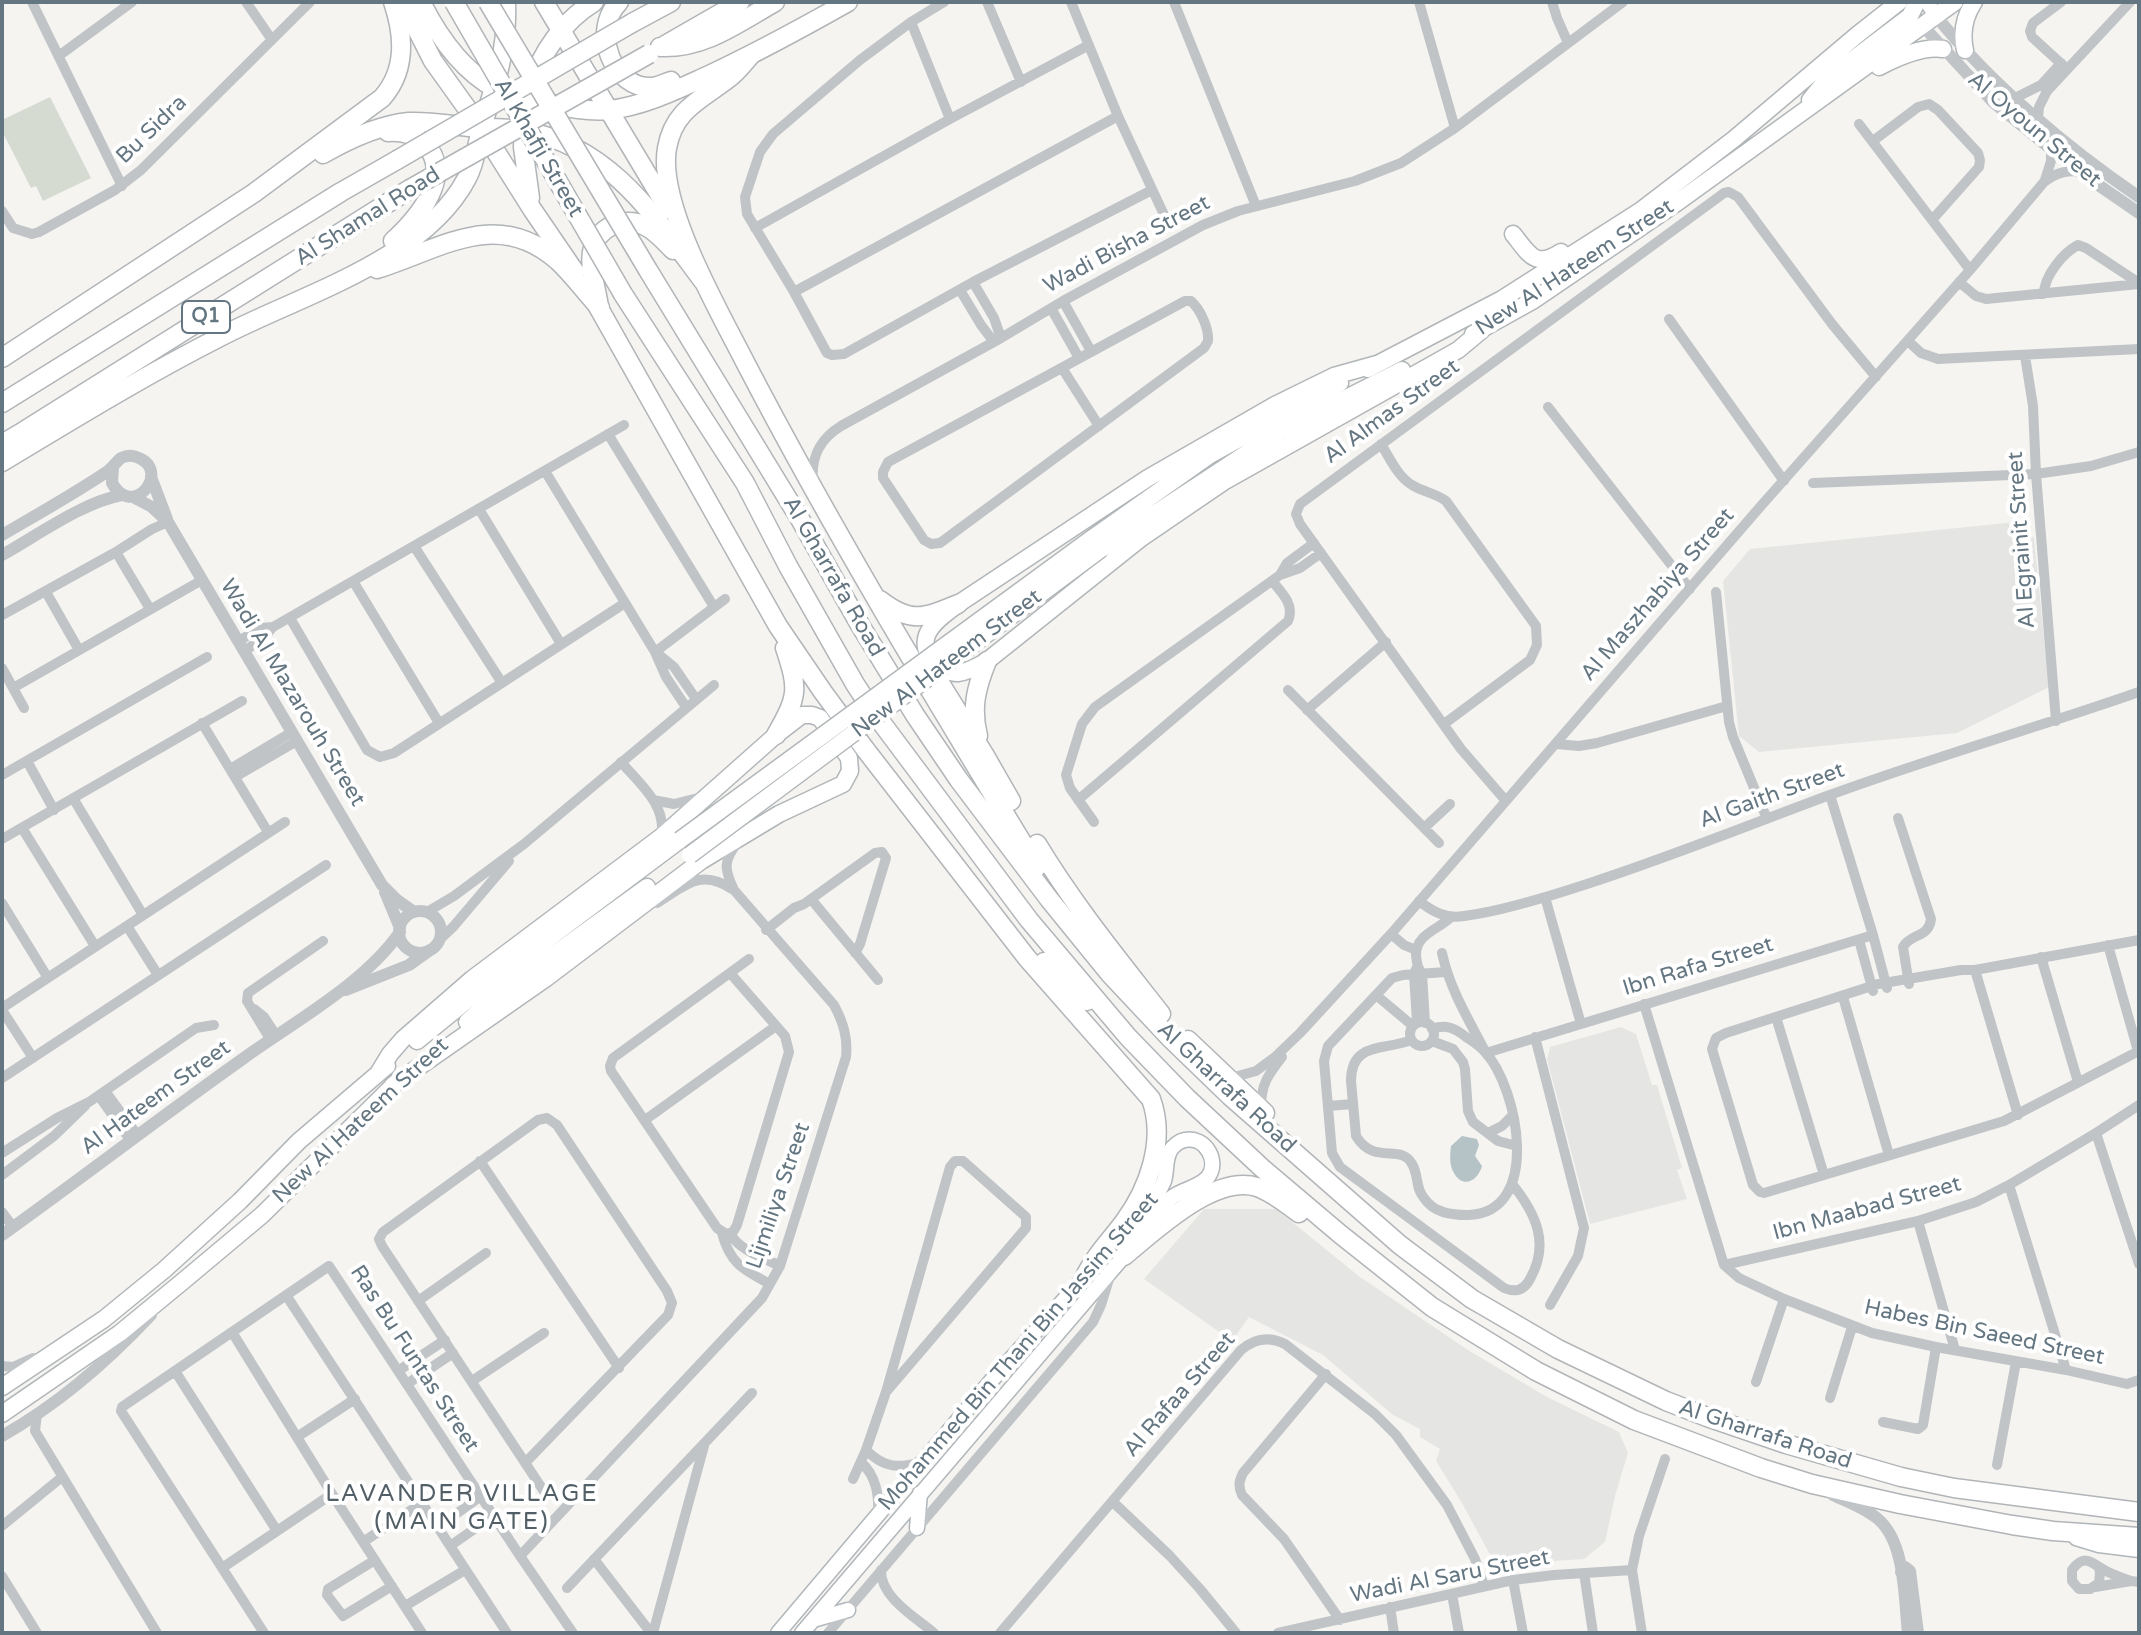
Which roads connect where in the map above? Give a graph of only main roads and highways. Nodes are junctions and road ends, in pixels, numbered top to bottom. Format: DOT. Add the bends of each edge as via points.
graph roads {
  1 [pos="393,2"];
  2 [pos="403,2"];
  3 [pos="421,2"];
  4 [pos="454,2"];
  5 [pos="488,2"];
  6 [pos="506,2"];
  7 [pos="544,2"];
  8 [pos="594,2"];
  9 [pos="619,2"];
  10 [pos="671,2"];
  11 [pos="740,2"];
  12 [pos="775,2"];
  13 [pos="848,2"];
  14 [pos="1876,2"];
  15 [pos="1955,2"];
  16 [pos="1974,2"];
  17 [pos="1918,8"];
  18 [pos="1875,20"];
  19 [pos="562,30"];
  20 [pos="1943,49"];
  21 [pos="1965,50"];
  22 [pos="654,51"];
  23 [pos="750,56"];
  24 [pos="1845,81"];
  25 [pos="495,89"];
  26 [pos="526,99"];
  27 [pos="609,110"];
  28 [pos="1803,112"];
  29 [pos="481,128"];
  30 [pos="523,130"];
  31 [pos="361,135"];
  32 [pos="254,193"];
  33 [pos="532,209"];
  34 [pos="1640,211"];
  35 [pos="1513,234"];
  36 [pos="684,235"];
  37 [pos="648,270"];
  38 [pos="355,275"];
  39 [pos="703,281"];
  40 [pos="623,294"];
  41 [pos="600,308"];
  42 [pos="1482,330"];
  43 [pos="2,358"];
  44 [pos="1377,364"];
  45 [pos="2,403"];
  46 [pos="2,444"];
  47 [pos="2,462"];
  48 [pos="1096,544"];
  49 [pos="875,597"];
  50 [pos="958,604"];
  51 [pos="891,624"];
  52 [pos="778,626"];
  53 [pos="987,661"];
  54 [pos="776,735"];
  55 [pos="984,754"];
  56 [pos="685,848"];
  57 [pos="991,912"];
  58 [pos="1087,948"];
  59 [pos="1128,1037"];
  60 [pos="379,1072"];
  61 [pos="393,1085"];
  62 [pos="1335,1188"];
  63 [pos="1340,1234"];
  64 [pos="1118,1263"];
  65 [pos="1084,1278"];
  66 [pos="2,1387"];
  67 [pos="2,1414"];
  68 [pos="920,1493"];
  69 [pos="2139,1505"];
  70 [pos="2114,1509"];
  71 [pos="2139,1512"];
  72 [pos="917,1528"];
  73 [pos="2053,1531"];
  74 [pos="2139,1537"];
  75 [pos="2139,1550"];
  76 [pos="848,1610"];
  77 [pos="812,1620"];
  78 [pos="778,1633"];
  79 [pos="802,1633"];
  1 -- 32 [label="highway" via="402,50 391,87 363,114"];
  2 -- 29 [label="highway" via="433,61"];
  3 -- 25 [label="highway" via="449,48"];
  4 -- 40 [label="highway, Al Khafji Street, bridge"];
  5 -- 37 [label="highway, Al Khafji Street, bridge"];
  6 -- 25 [label="highway" via="506,35"];
  7 -- 19 [label="highway"];
  8 -- 19 [label="highway"];
  9 -- 23 [label="highway" via="608,18 607,48 632,81 656,86"];
  10 -- 45 [label="highway, Al Shamal Road / Q1, bridge" via="341,192"];
  11 -- 22 [label="highway, Al Shamal Road / Q1"];
  12 -- 22 [label="highway" via="703,42"];
  13 -- 23 [label="highway"];
  14 -- 18 [label="main road"];
  15 -- 17 [label="main road, New Al Hateem Street"];
  16 -- 21 [label="main road" via="1964,25"];
  17 -- 18 [label="main road, New Al Hateem Street"];
  17 -- 24 [label="main road, New Al Hateem Street"];
  17 -- 28 [label="main road" via="1827,79"];
  18 -- 34 [label="main road, New Al Hateem Street"];
  19 -- 26 [label="highway" via="534,74"];
  19 -- 27 [label="highway"];
  20 -- 24 [label="main road" via="1902,57"];
  22 -- 46 [label="highway, Al Shamal Road / Q1, bridge" via="410,189"];
  23 -- 27 [label="highway" via="650,101"];
  23 -- 36 [label="highway" via="686,109 668,141 667,180"];
  24 -- 28 [label="main road, New Al Hateem Street"];
  25 -- 26 [label="highway"];
  25 -- 29 [label="highway"];
  26 -- 27 [label="highway" via="570,109"];
  26 -- 30 [label="highway"];
  27 -- 36 [label="highway"];
  28 -- 42 [label="main road, New Al Hateem Street" via="1643,226"];
  29 -- 30 [label="highway"];
  29 -- 31 [label="highway" via="407,123"];
  29 -- 33 [label="highway"];
  29 -- 38 [label="highway" via="469,176 449,206 417,236"];
  30 -- 33 [label="highway"];
  30 -- 39 [label="highway" via="575,147 614,174 644,202"];
  31 -- 32 [label="highway"];
  31 -- 38 [label="highway" via="410,134 428,148 436,170 431,193 412,222"];
  32 -- 43 [label="highway"];
  33 -- 41 [label="highway"];
  34 -- 35 [label="main road" via="1613,219 1544,261 1529,255"];
  34 -- 44 [label="main road, New Al Hateem Street" via="1502,299"];
  36 -- 39 [label="highway"];
  37 -- 58 [label="highway, Al Gharrafa Road" via="915,715"];
  38 -- 41 [label="highway" via="463,237 499,234 526,240 546,252"];
  38 -- 47 [label="highway" via="224,335"];
  39 -- 41 [label="highway" via="649,227 621,222 597,238 592,252"];
  39 -- 49 [label="highway"];
  40 -- 59 [label="highway, Al Gharrafa Road" via="745,483 872,710 1029,920"];
  41 -- 52 [label="highway"];
  42 -- 48 [label="main road, New Al Hateem Street" via="1279,432"];
  42 -- 53 [label="main road" via="1424,370 1225,481 1140,539"];
  44 -- 48 [label="main road, New Al Hateem Street" via="1210,455"];
  44 -- 50 [label="main road" via="1334,376 1275,405 1148,478"];
  48 -- 56 [label="main road, New Al Hateem Street, bridge"];
  49 -- 50 [label="highway" via="901,615 916,617"];
  49 -- 51 [label="highway"];
  50 -- 53 [label="main road" via="932,627 926,637 928,654 946,672"];
  51 -- 55 [label="highway" via="908,632"];
  51 -- 58 [label="highway"];
  52 -- 54 [label="highway" via="795,687 793,705"];
  52 -- 57 [label="highway"];
  53 -- 55 [label="highway" via="974,704"];
  54 -- 60 [label="main road" via="661,837 472,979 396,1047"];
  54 -- 61 [label="main road" via="802,715 820,718 849,758 843,784 745,833 683,873 545,979"];
  55 -- 62 [label="highway" via="1048,863 1165,1019 1231,1078"];
  56 -- 60 [label="main road, New Al Hateem Street" via="481,989"];
  56 -- 61 [label="main road, New Al Hateem Street"];
  57 -- 59 [label="highway"];
  57 -- 65 [label="highway" via="1144,1089 1155,1112 1156,1141 1143,1190"];
  58 -- 62 [label="highway, Al Gharrafa Road" via="1181,1049"];
  59 -- 63 [label="highway, Al Gharrafa Road" via="1223,1133"];
  60 -- 66 [label="main road, New Al Hateem Street" via="164,1270 104,1319"];
  61 -- 67 [label="main road, New Al Hateem Street" via="262,1215 120,1333"];
  62 -- 70 [label="highway, Al Gharrafa Road" via="1472,1299 1558,1349 1666,1401 1901,1477"];
  63 -- 64 [label="highway" via="1261,1188 1242,1184 1206,1195"];
  63 -- 73 [label="highway, Al Gharrafa Road" via="1432,1307 1536,1371 1634,1420 1812,1484"];
  64 -- 65 [label="main road, Mohammed Bin Thani Bin Jassim Street" via="1169,1200 1206,1180 1213,1164 1200,1142 1186,1140 1171,1149 1164,1181 1153,1200"];
  64 -- 68 [label="main road, Mohammed Bin Thani Bin Jassim Street"];
  65 -- 78 [label="main road, Mohammed Bin Thani Bin Jassim Street"];
  68 -- 72 [label="main road"];
  68 -- 77 [label="main road, Mohammed Bin Thani Bin Jassim Street"];
  69 -- 70 [label="main road, Al Gharrafa Road"];
  70 -- 71 [label="highway, Al Gharrafa Road"];
  73 -- 74 [label="highway, Al Gharrafa Road"];
  73 -- 75 [label="main road, Al Gharrafa Road"];
  76 -- 77 [label="main road"];
  77 -- 79 [label="main road, Mohammed Bin Thani Bin Jassim Street"];
}
